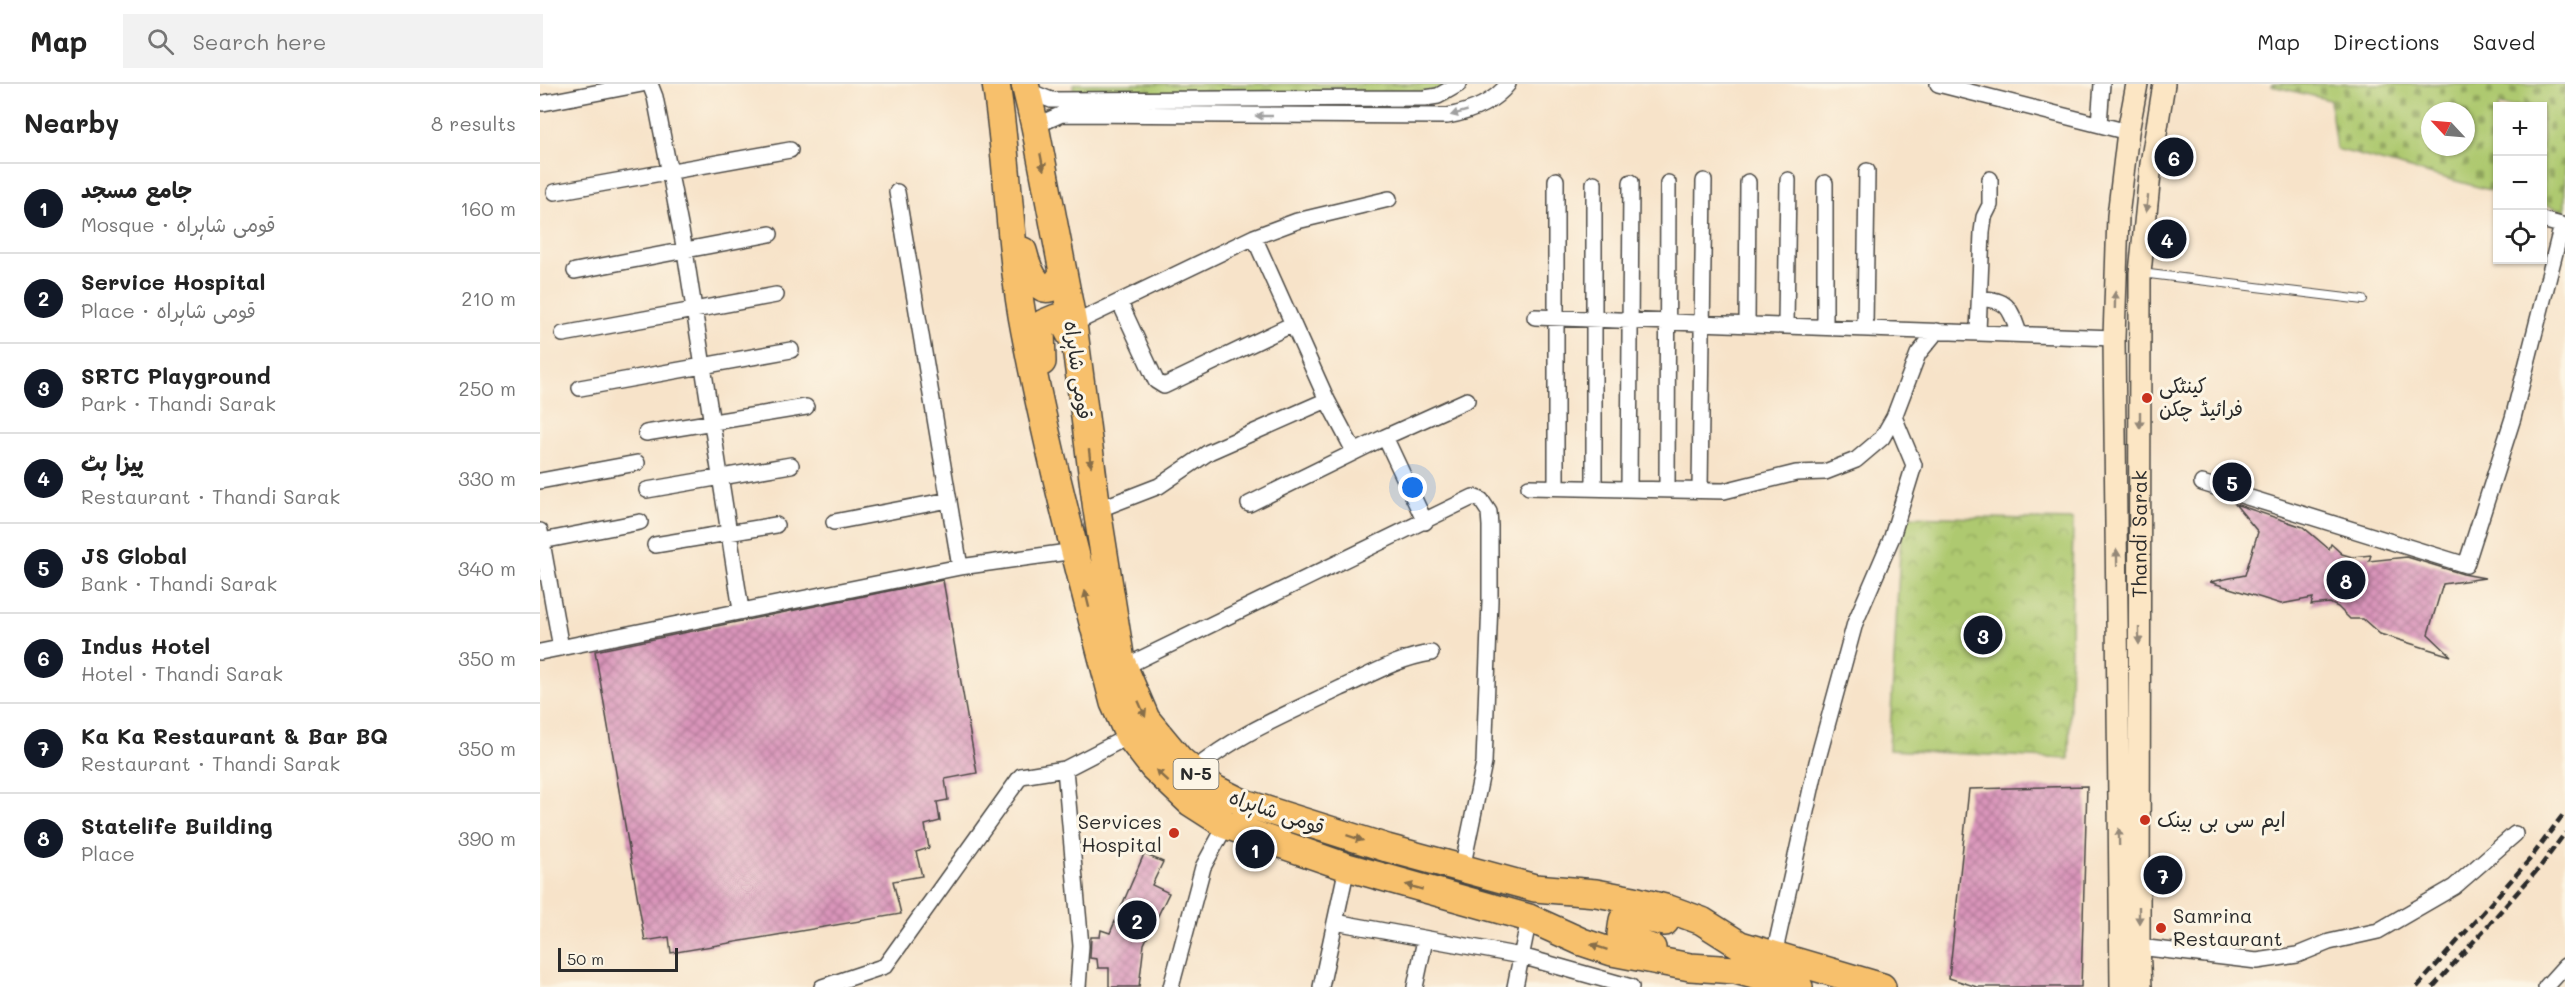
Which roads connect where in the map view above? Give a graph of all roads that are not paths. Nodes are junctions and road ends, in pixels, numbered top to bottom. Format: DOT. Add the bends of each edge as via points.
graph roads {
  1 [pos="642,84"];
  2 [pos="650,84"];
  3 [pos="996,84"];
  4 [pos="1459,84"];
  5 [pos="1508,84"];
  6 [pos="1938,84"];
  7 [pos="2102,84"];
  8 [pos="2137,84"];
  9 [pos="2164,84"];
  10 [pos="1025,87"];
  11 [pos="543,103"];
  12 [pos="2099,124"];
  13 [pos="1035,126"];
  14 [pos="2128,132"];
  15 [pos="790,150"];
  16 [pos="670,171"];
  17 [pos="1867,171"];
  18 [pos="1990,179"];
  19 [pos="1556,180"];
  20 [pos="1788,180"];
  21 [pos="1704,181"];
  22 [pos="1631,182"];
  23 [pos="1748,182"];
  24 [pos="1594,183"];
  25 [pos="1668,183"];
  26 [pos="1825,183"];
  27 [pos="555,192"];
  28 [pos="897,192"];
  29 [pos="1007,196"];
  30 [pos="1389,198"];
  31 [pos="2547,221"];
  32 [pos="2563,226"];
  33 [pos="770,234"];
  34 [pos="1254,237"];
  35 [pos="685,251"];
  36 [pos="575,271"];
  37 [pos="1063,273"];
  38 [pos="2140,273"];
  39 [pos="776,295"];
  40 [pos="1980,299"];
  41 [pos="2363,300"];
  42 [pos="1120,303"];
  43 [pos="694,308"];
  44 [pos="1535,317"];
  45 [pos="1555,318"];
  46 [pos="1593,319"];
  47 [pos="1629,320"];
  48 [pos="1668,321"];
  49 [pos="1701,322"];
  50 [pos="1293,324"];
  51 [pos="1747,324"];
  52 [pos="1786,325"];
  53 [pos="1825,327"];
  54 [pos="1865,328"];
  55 [pos="1937,331"];
  56 [pos="1978,332"];
  57 [pos="563,333"];
  58 [pos="2019,333"];
  59 [pos="1074,334"];
  60 [pos="2114,338"];
  61 [pos="791,350"];
  62 [pos="703,366"];
  63 [pos="580,388"];
  64 [pos="1327,400"];
  65 [pos="1467,400"];
  66 [pos="806,407"];
  67 [pos="1894,417"];
  68 [pos="712,422"];
  69 [pos="646,433"];
  70 [pos="1385,437"];
  71 [pos="1050,443"];
  72 [pos="1354,451"];
  73 [pos="637,463"];
  74 [pos="791,465"];
  75 [pos="720,478"];
  76 [pos="540,481"];
  77 [pos="2202,483"];
  78 [pos="1529,487"];
  79 [pos="1556,487"];
  80 [pos="1593,488"];
  81 [pos="1629,489"];
  82 [pos="647,490"];
  83 [pos="1667,490"];
  84 [pos="1700,490"];
  85 [pos="949,500"];
  86 [pos="1249,504"];
  87 [pos="1097,510"];
  88 [pos="640,522"];
  89 [pos="834,522"];
  90 [pos="1425,522"];
  91 [pos="776,525"];
  92 [pos="729,532"];
  93 [pos="541,536"];
  94 [pos="655,545"];
  95 [pos="1075,551"];
  96 [pos="960,567"];
  97 [pos="741,610"];
  98 [pos="561,648"];
  99 [pos="540,652"];
  100 [pos="1431,653"];
  101 [pos="1124,667"];
  102 [pos="1129,736"];
  103 [pos="1065,769"];
  104 [pos="1196,785"];
  105 [pos="1226,825"];
  106 [pos="2515,834"];
  107 [pos="1347,867"];
  108 [pos="1462,869"];
  109 [pos="1529,918"];
  110 [pos="1335,922"];
  111 [pos="1425,940"];
  112 [pos="2139,947"];
  113 [pos="1774,955"];
  114 [pos="1521,956"];
  115 [pos="1737,957"];
  116 [pos="2565,966"];
  117 [pos="822,987"];
  118 [pos="1078,987"];
  119 [pos="1171,987"];
  120 [pos="1321,987"];
  121 [pos="1415,987"];
  122 [pos="1515,987"];
  123 [pos="1629,987"];
  124 [pos="1799,987"];
  125 [pos="1882,987"];
  126 [pos="2121,987"];
  127 [pos="2141,987"];
  128 [pos="2546,987"];
  1 -- 11 [label="street"];
  2 -- 16 [label="street"];
  3 -- 29 [label="highway, قومی شاہراہ / N-5"];
  4 -- 10 [label="street" via="1438,96 1425,98 1051,100"];
  5 -- 13 [label="street, one-way" via="1493,99 1447,116 1062,114"];
  6 -- 12 [label="street"];
  7 -- 12 [label="street"];
  8 -- 14 [label="main road, Thandi Sarak"];
  9 -- 38 [label="main road, Thandi Sarak, one-way"];
  10 -- 13 [label="highway, قومی شاہراہ / N-5"];
  12 -- 14 [label="street"];
  13 -- 37 [label="highway, قومی شاہراہ / N-5, one-way"];
  60 -- 14 [label="main road, Thandi Sarak, one-way" via="2118,216"];
  15 -- 16 [label="street"];
  16 -- 27 [label="street"];
  16 -- 35 [label="street"];
  17 -- 54 [label="street"];
  18 -- 40 [label="street" via="1990,205 1982,232"];
  19 -- 45 [label="street"];
  20 -- 52 [label="street"];
  21 -- 49 [label="street"];
  22 -- 47 [label="street"];
  23 -- 51 [label="street"];
  24 -- 46 [label="street"];
  25 -- 48 [label="street"];
  26 -- 53 [label="street"];
  28 -- 85 [label="street"];
  29 -- 37 [label="highway" via="1035,281 1045,288 1053,287"];
  29 -- 71 [label="highway, قومی شاہراہ / N-5" via="1024,331"];
  30 -- 34 [label="street" via="1297,221"];
  31 -- 32 [label="street"];
  32 -- 77 [label="street" via="2513,418 2466,565"];
  33 -- 35 [label="street"];
  34 -- 42 [label="street"];
  34 -- 50 [label="street"];
  35 -- 36 [label="street"];
  35 -- 43 [label="street"];
  37 -- 59 [label="highway, قومی شاہراہ / N-5"];
  38 -- 41 [label="lane"];
  38 -- 112 [label="main road, Thandi Sarak, one-way"];
  39 -- 43 [label="street"];
  40 -- 56 [label="street"];
  40 -- 58 [label="street" via="2004,303"];
  42 -- 50 [label="street" via="1156,381 1164,386"];
  42 -- 59 [label="street"];
  43 -- 57 [label="street"];
  43 -- 62 [label="street"];
  44 -- 45 [label="street"];
  45 -- 46 [label="street"];
  45 -- 79 [label="street"];
  46 -- 47 [label="street"];
  46 -- 80 [label="street"];
  47 -- 48 [label="street"];
  47 -- 81 [label="street"];
  48 -- 49 [label="street"];
  48 -- 83 [label="street"];
  49 -- 51 [label="street"];
  49 -- 84 [label="street"];
  50 -- 64 [label="street"];
  51 -- 52 [label="street"];
  52 -- 53 [label="street"];
  53 -- 54 [label="street"];
  54 -- 55 [label="street"];
  55 -- 56 [label="street"];
  55 -- 67 [label="street" via="1918,354"];
  56 -- 58 [label="street"];
  58 -- 60 [label="street"];
  59 -- 71 [label="highway" via="1056,318 1044,323 1041,330"];
  59 -- 87 [label="highway, قومی شاہراہ / N-5, one-way"];
  126 -- 60 [label="main road, Thandi Sarak, one-way"];
  61 -- 62 [label="street"];
  62 -- 63 [label="street"];
  62 -- 68 [label="street"];
  64 -- 72 [label="street"];
  64 -- 87 [label="street" via="1209,452 1159,486"];
  65 -- 70 [label="street"];
  66 -- 68 [label="street"];
  67 -- 84 [label="street" via="1881,438 1856,460 1825,472 1796,473 1724,491"];
  67 -- 113 [label="street" via="1914,465 1892,537 1855,623 1817,762"];
  68 -- 69 [label="street"];
  68 -- 75 [label="street"];
  70 -- 72 [label="street"];
  70 -- 90 [label="street"];
  71 -- 95 [label="highway, قومی شاہراہ / N-5"];
  72 -- 86 [label="street"];
  73 -- 76 [label="street"];
  74 -- 75 [label="street"];
  75 -- 82 [label="street"];
  75 -- 92 [label="street"];
  78 -- 79 [label="street"];
  79 -- 80 [label="street"];
  80 -- 81 [label="street"];
  81 -- 83 [label="street"];
  83 -- 84 [label="street"];
  85 -- 89 [label="street"];
  85 -- 96 [label="street"];
  87 -- 101 [label="highway, قومی شاہراہ / N-5"];
  88 -- 93 [label="street"];
  90 -- 101 [label="street"];
  90 -- 108 [label="street" via="1473,497 1481,500 1489,512 1484,763"];
  91 -- 92 [label="street"];
  92 -- 94 [label="street"];
  92 -- 97 [label="street"];
  93 -- 98 [label="street"];
  95 -- 96 [label="street"];
  102 -- 95 [label="highway, قومی شاہراہ / N-5, one-way" via="1114,703"];
  96 -- 97 [label="street"];
  97 -- 98 [label="street"];
  98 -- 99 [label="street"];
  100 -- 104 [label="street" via="1400,660 1214,753"];
  101 -- 104 [label="highway, قومی شاہراہ / N-5, one-way" via="1146,719"];
  102 -- 103 [label="street"];
  104 -- 102 [label="highway, قومی شاہراہ / N-5, one-way" via="1153,767"];
  103 -- 117 [label="street" via="1021,776 885,966"];
  103 -- 118 [label="street" via="1081,946"];
  104 -- 105 [label="highway, قومی شاہراہ / N-5"];
  104 -- 108 [label="highway, قومی شاہراہ / N-5, one-way"];
  105 -- 107 [label="highway, قومی شاہراہ / N-5"];
  105 -- 119 [label="street" via="1203,867"];
  106 -- 112 [label="street" via="2454,887 2378,931 2329,942 2297,955 2257,961"];
  109 -- 107 [label="highway, قومی شاہراہ / N-5, one-way"];
  107 -- 110 [label="street"];
  108 -- 115 [label="highway, قومی شاہراہ / N-5" via="1535,888 1634,900 1702,921"];
  109 -- 114 [label="street"];
  115 -- 109 [label="highway, قومی شاہراہ / N-5, one-way" via="1689,967 1612,952"];
  110 -- 111 [label="street"];
  110 -- 120 [label="street"];
  111 -- 114 [label="street"];
  111 -- 121 [label="street"];
  112 -- 127 [label="main road, Thandi Sarak"];
  113 -- 115 [label="highway, قومی شاہراہ / N-5"];
  113 -- 125 [label="highway, قومی شاہراہ / N-5"];
  114 -- 122 [label="street"];
  114 -- 123 [label="street"];
  115 -- 124 [label="highway, قومی شاہراہ / N-5"];
  116 -- 128 [label="street"];
}
